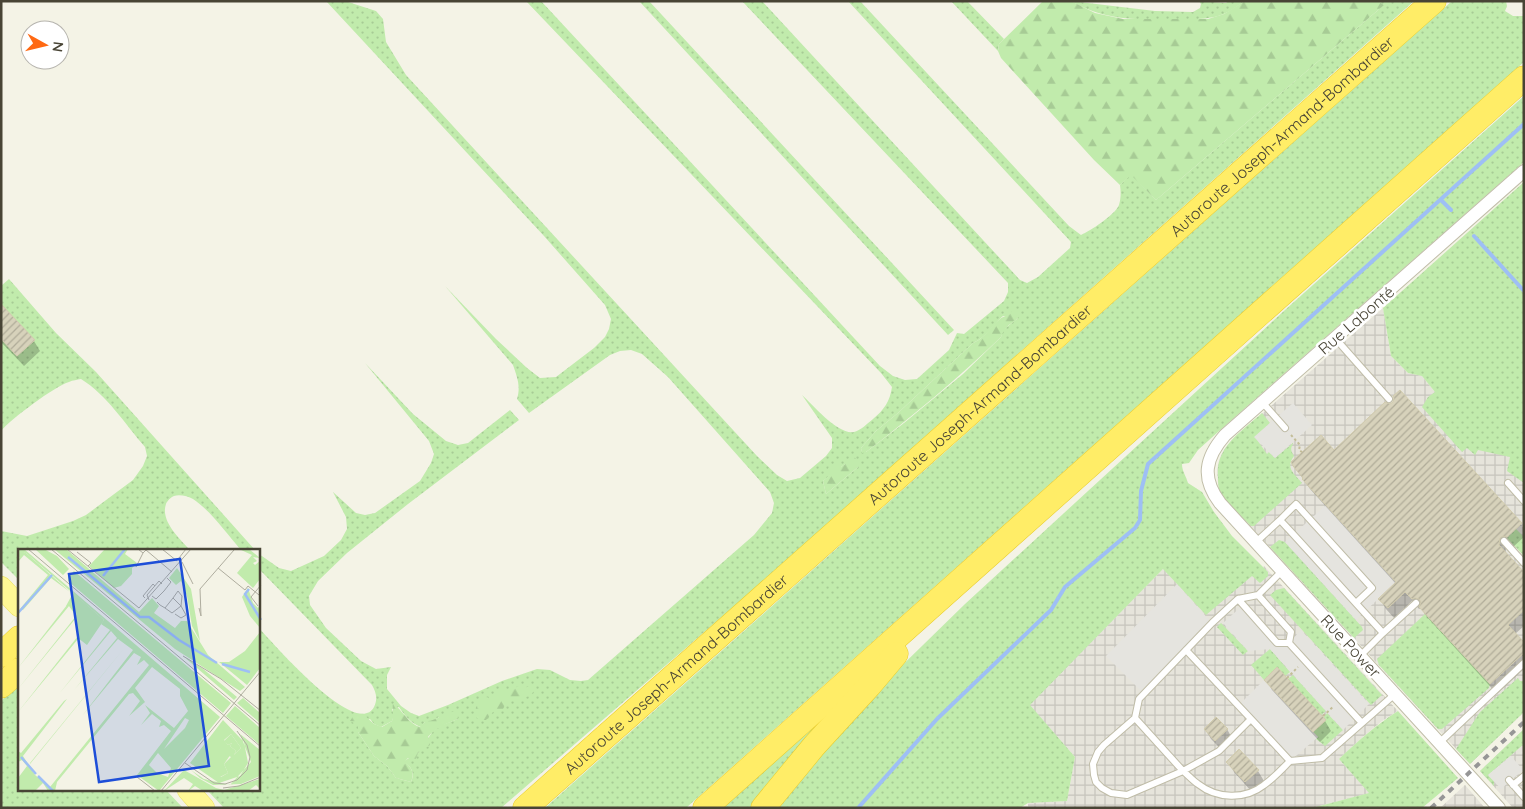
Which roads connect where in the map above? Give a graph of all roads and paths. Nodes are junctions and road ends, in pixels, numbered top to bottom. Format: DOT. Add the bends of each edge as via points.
graph roads {
  1 [pos="1434,1"];
  2 [pos="1524,78"];
  3 [pos="1524,171"];
  4 [pos="1335,338"];
  5 [pos="1389,399"];
  6 [pos="1262,402"];
  7 [pos="1285,428"];
  8 [pos="1296,440"];
  9 [pos="1302,452"];
  10 [pos="1208,480"];
  11 [pos="1508,483"];
  12 [pos="1524,501"];
  13 [pos="1280,520"];
  14 [pos="1504,541"];
  15 [pos="1256,542"];
  16 [pos="1524,563"];
  17 [pos="1282,571"];
  18 [pos="1,587"];
  19 [pos="948,592"];
  20 [pos="1258,595"];
  21 [pos="1238,599"];
  22 [pos="1416,603"];
  23 [pos="1356,604"];
  24 [pos="18,605"];
  25 [pos="1383,633"];
  26 [pos="18,639"];
  27 [pos="1288,643"];
  28 [pos="1186,650"];
  29 [pos="1,655"];
  30 [pos="1360,656"];
  31 [pos="1524,663"];
  32 [pos="18,671"];
  33 [pos="1292,673"];
  34 [pos="1287,678"];
  35 [pos="1,686"];
  36 [pos="1395,694"];
  37 [pos="1326,712"];
  38 [pos="1322,716"];
  39 [pos="1135,718"];
  40 [pos="1251,720"];
  41 [pos="1362,723"];
  42 [pos="1439,742"];
  43 [pos="1290,760"];
  44 [pos="1183,771"];
  45 [pos="1524,776"];
  46 [pos="190,792"];
  47 [pos="1524,797"];
  48 [pos="204,808"];
  49 [pos="525,808"];
  50 [pos="705,808"];
  51 [pos="763,808"];
  52 [pos="1499,808"];
  1 -- 49 [label="highway, Autoroute Joseph-Armand-Bombardier"];
  2 -- 19 [label="highway"];
  3 -- 4 [label="street, Rue Labonté"];
  4 -- 5 [label="lane"];
  4 -- 6 [label="street, Rue Labonté"];
  6 -- 7 [label="lane"];
  6 -- 10 [label="street, Rue Labonté" via="1215,447 1207,468"];
  8 -- 9 [label="path"];
  10 -- 15 [label="street, Rue Power" via="1215,497"];
  11 -- 12 [label="lane"];
  13 -- 15 [label="lane"];
  13 -- 23 [label="lane"];
  13 -- 23 [label="lane" via="1296,504 1372,588"];
  14 -- 16 [label="lane"];
  15 -- 17 [label="street, Rue Power"];
  17 -- 20 [label="lane"];
  17 -- 30 [label="street, Rue Power"];
  18 -- 24 [label="main road"];
  19 -- 50 [label="highway"];
  19 -- 51 [label="highway"];
  20 -- 21 [label="lane"];
  20 -- 27 [label="lane" via="1291,632"];
  21 -- 27 [label="lane" via="1277,643"];
  21 -- 28 [label="lane"];
  22 -- 25 [label="lane"];
  23 -- 25 [label="lane"];
  25 -- 30 [label="lane"];
  26 -- 29 [label="highway"];
  27 -- 41 [label="lane"];
  28 -- 39 [label="lane" via="1139,699"];
  28 -- 40 [label="lane"];
  30 -- 36 [label="street, Rue Power"];
  31 -- 42 [label="lane"];
  32 -- 35 [label="highway"];
  33 -- 34 [label="path"];
  36 -- 41 [label="lane"];
  36 -- 42 [label="street, Rue Power"];
  37 -- 38 [label="path"];
  39 -- 44 [label="lane"];
  39 -- 44 [label="lane" via="1098,752 1093,764 1096,782 1111,793 1127,795"];
  40 -- 43 [label="lane"];
  40 -- 44 [label="lane" via="1219,750"];
  41 -- 43 [label="lane" via="1322,758"];
  42 -- 52 [label="street, Rue Power"];
  43 -- 44 [label="lane" via="1263,786 1241,796 1206,789"];
  45 -- 47 [label="lane" via="1511,782"];
  46 -- 48 [label="main road"];
}
